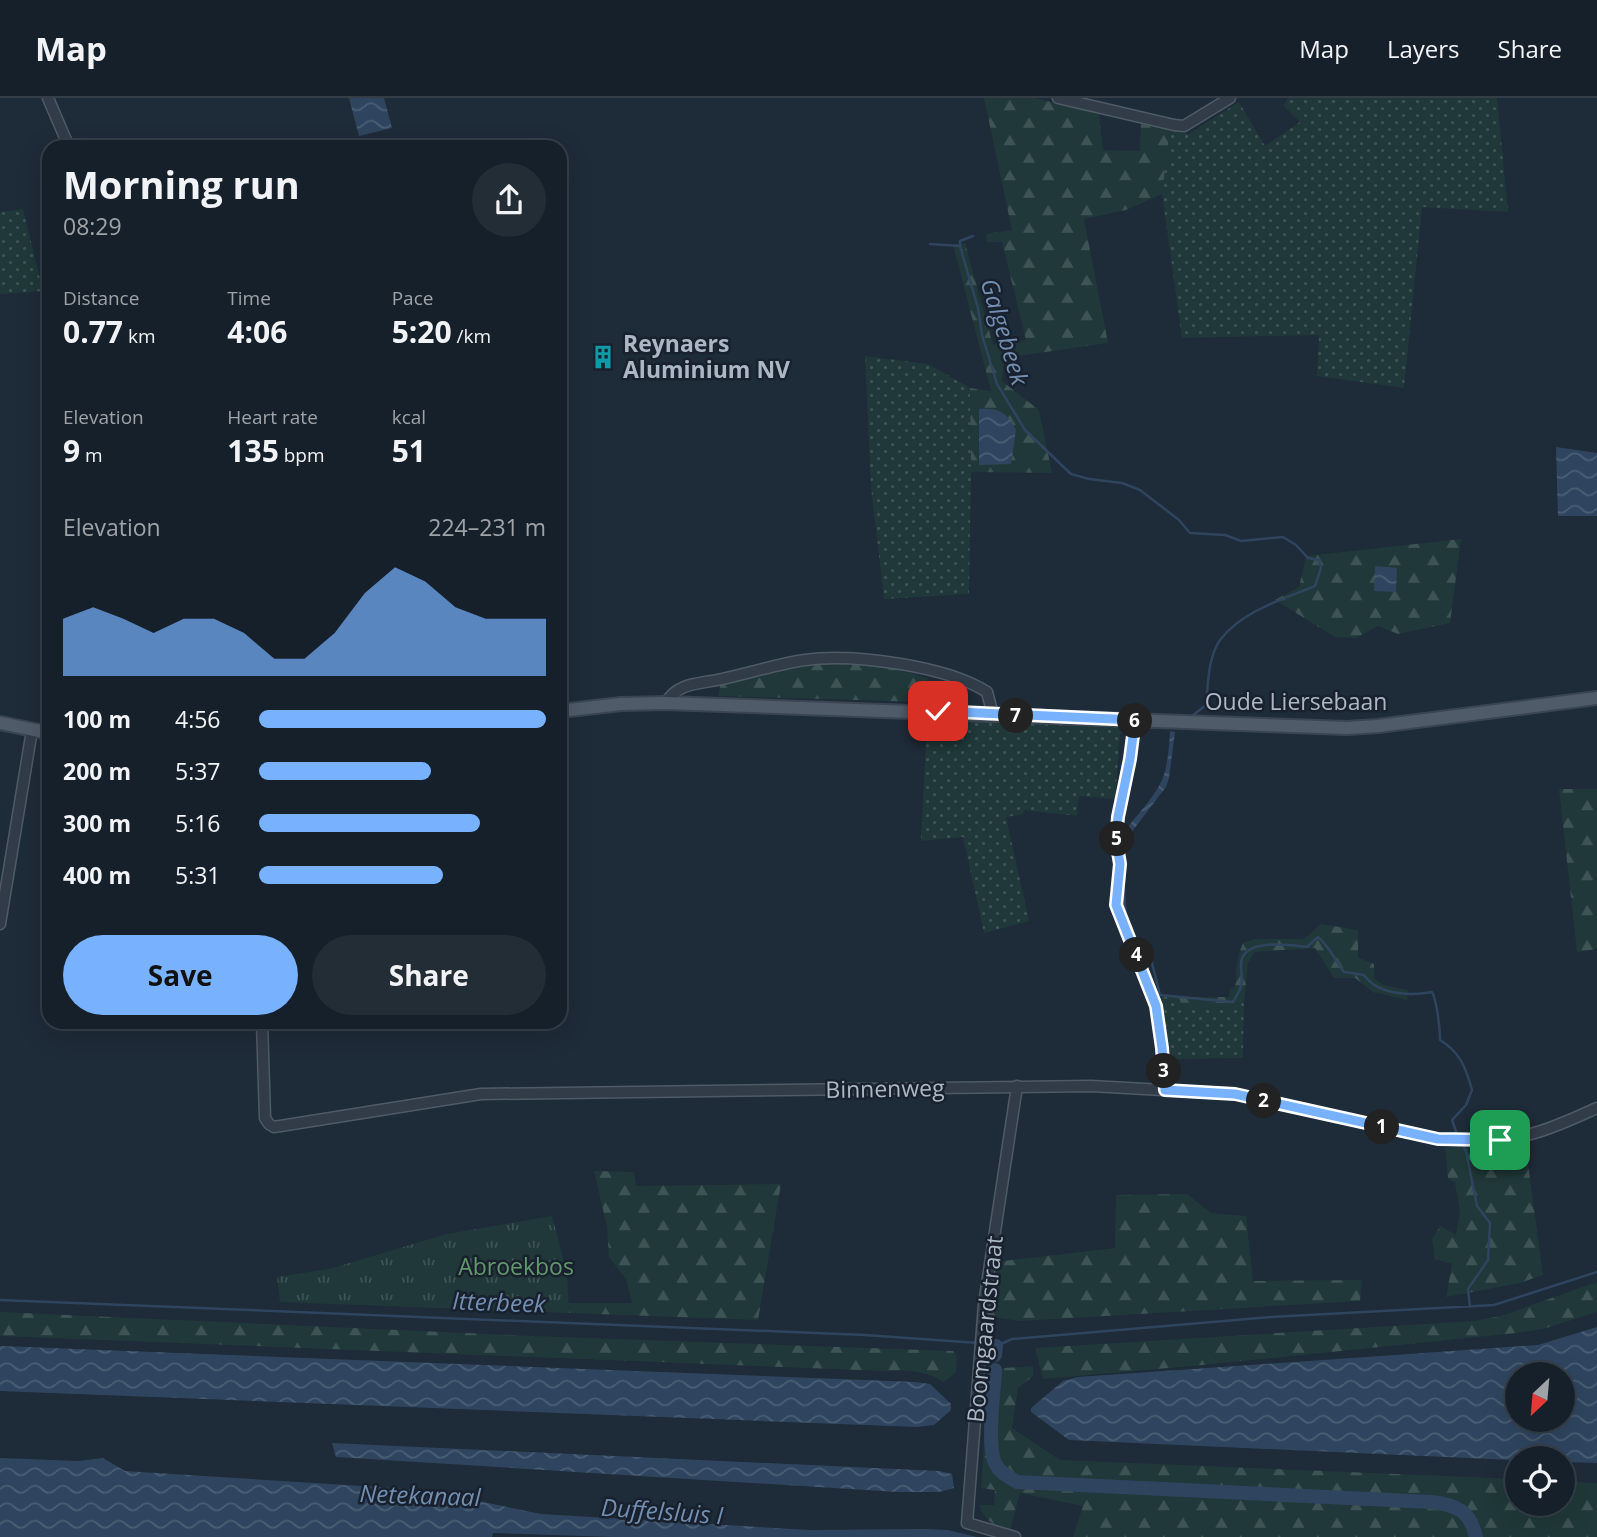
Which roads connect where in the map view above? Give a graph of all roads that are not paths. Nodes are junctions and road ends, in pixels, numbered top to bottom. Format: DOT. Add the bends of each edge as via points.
graph roads {
  1 [pos="48,98"];
  2 [pos="1058,98"];
  3 [pos="1230,98"];
  4 [pos="66,140"];
  5 [pos="1597,698"];
  6 [pos="666,703"];
  7 [pos="567,710"];
  8 [pos="993,715"];
  9 [pos="1135,720"];
  10 [pos="0,723"];
  11 [pos="32,730"];
  12 [pos="42,732"];
  13 [pos="0,923"];
  14 [pos="262,1029"];
  15 [pos="1017,1086"];
  16 [pos="1165,1090"];
  17 [pos="1597,1108"];
  18 [pos="1015,1537"];
  1 -- 4 [label="street"];
  2 -- 3 [label="street" via="1184,126"];
  5 -- 9 [label="main road, Oude Liersebaan" via="1347,728"];
  6 -- 7 [label="main road, Oude Liersebaan"];
  6 -- 8 [label="main road, Oude Liersebaan"];
  6 -- 8 [label="street" via="678,688 756,670 808,660 856,660 897,664 975,684 987,692"];
  8 -- 9 [label="main road, Oude Liersebaan"];
  9 -- 16 [label="street" via="1118,817 1116,905 1156,1006"];
  10 -- 11 [label="main road"];
  11 -- 12 [label="main road"];
  11 -- 13 [label="street"];
  14 -- 15 [label="street, Binnenweg" via="265,1118 274,1127 481,1094"];
  15 -- 16 [label="street, Binnenweg"];
  15 -- 18 [label="street, Boomgaardstraat" via="984,1304 967,1523"];
  16 -- 17 [label="street, Binnenweg" via="1235,1094 1438,1139 1470,1141 1540,1132"];
}
